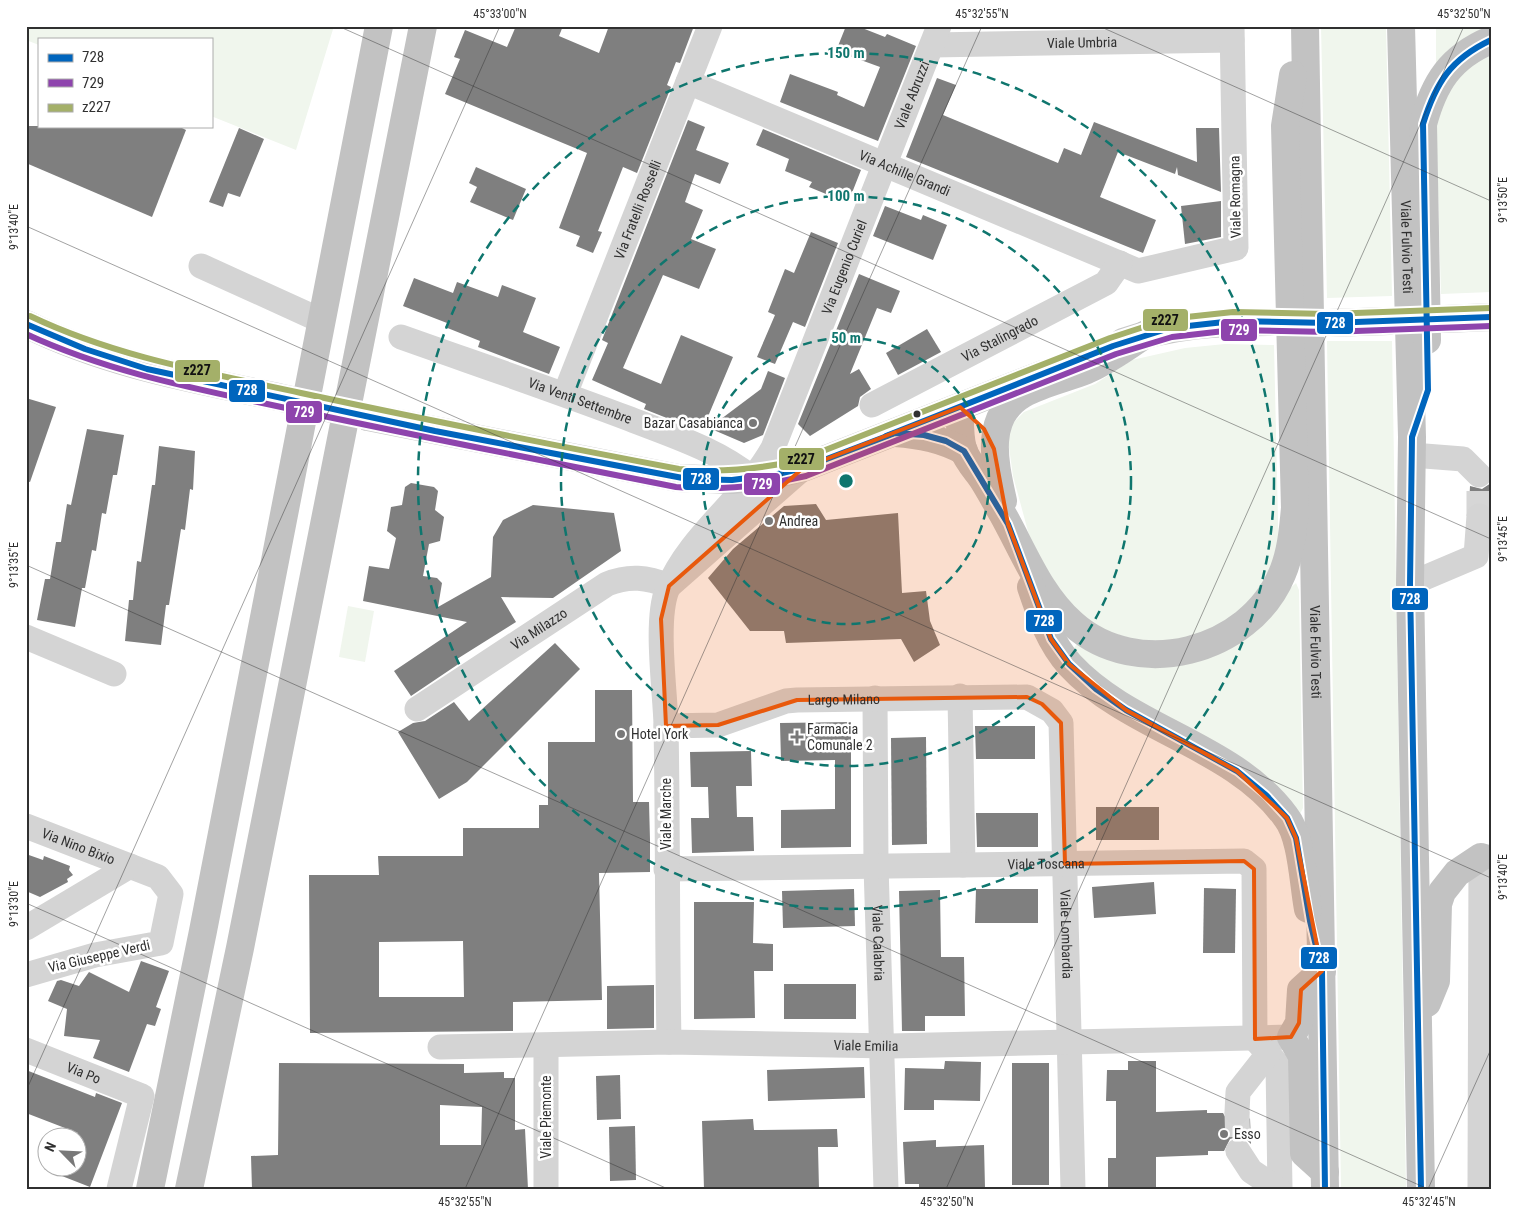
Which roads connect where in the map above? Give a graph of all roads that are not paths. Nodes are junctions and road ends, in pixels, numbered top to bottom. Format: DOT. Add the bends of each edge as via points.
graph roads {
  1 [pos="379,26"];
  2 [pos="423,26"];
  3 [pos="710,26"];
  4 [pos="1300,26"];
  5 [pos="1305,26"];
  6 [pos="1401,26"];
  7 [pos="1232,33"];
  8 [pos="936,36"];
  9 [pos="1491,40"];
  10 [pos="688,82"];
  11 [pos="885,163"];
  12 [pos="1120,263"];
  13 [pos="201,266"];
  14 [pos="1491,317"];
  15 [pos="1445,319"];
  16 [pos="1389,320"];
  17 [pos="322,321"];
  18 [pos="1269,322"];
  19 [pos="1329,323"];
  20 [pos="26,324"];
  21 [pos="1146,334"];
  22 [pos="401,337"];
  23 [pos="566,394"];
  24 [pos="278,397"];
  25 [pos="872,405"];
  26 [pos="960,407"];
  27 [pos="368,417"];
  28 [pos="895,433"];
  29 [pos="1412,446"];
  30 [pos="994,449"];
  31 [pos="964,451"];
  32 [pos="803,468"];
  33 [pos="1479,475"];
  34 [pos="752,478"];
  35 [pos="1479,516"];
  36 [pos="1008,524"];
  37 [pos="1410,584"];
  38 [pos="669,586"];
  39 [pos="26,637"];
  40 [pos="114,674"];
  41 [pos="960,696"];
  42 [pos="1027,697"];
  43 [pos="875,698"];
  44 [pos="417,709"];
  45 [pos="666,726"];
  46 [pos="26,826"];
  47 [pos="1486,857"];
  48 [pos="1065,864"];
  49 [pos="963,865"];
  50 [pos="130,866"];
  51 [pos="876,866"];
  52 [pos="666,869"];
  53 [pos="26,928"];
  54 [pos="1322,971"];
  55 [pos="26,975"];
  56 [pos="1418,1028"];
  57 [pos="1291,1037"];
  58 [pos="669,1042"];
  59 [pos="1068,1042"];
  60 [pos="546,1046"];
  61 [pos="881,1046"];
  62 [pos="1261,1046"];
  63 [pos="440,1047"];
  64 [pos="26,1050"];
  65 [pos="1237,1112"];
  66 [pos="1238,1151"];
  67 [pos="1325,1180"];
  68 [pos="119,1189"];
  69 [pos="150,1189"];
  70 [pos="189,1189"];
  71 [pos="546,1189"];
  72 [pos="886,1189"];
  73 [pos="1073,1189"];
  74 [pos="1279,1189"];
  75 [pos="1421,1189"];
  76 [pos="1480,1189"];
  1 -- 17 [label="highway"];
  2 -- 70 [label="highway"];
  3 -- 10 [label="street, Via Fratelli Rosselli"];
  4 -- 36 [label="highway" via="1285,126 1295,508 1292,543 1282,575 1265,602 1243,626 1212,644 1174,654 1131,653 1099,643 1073,625 1050,601"];
  5 -- 54 [label="highway, Viale Fulvio Testi"];
  6 -- 29 [label="highway, Viale Fulvio Testi"];
  7 -- 8 [label="street, Viale Umbria"];
  7 -- 12 [label="street, Viale Romagna" via="1236,248 1138,271"];
  8 -- 11 [label="street, Viale Abruzzi"];
  9 -- 29 [label="highway" via="1475,46 1452,64 1429,100 1423,124 1428,390"];
  10 -- 11 [label="street, Via Achille Grandi"];
  10 -- 23 [label="street, Via Fratelli Rosselli"];
  11 -- 12 [label="street, Via Achille Grandi"];
  11 -- 34 [label="street, Via Eugenio Curiel" via="775,443"];
  12 -- 25 [label="street, Via Stalingrado" via="1106,283"];
  13 -- 17 [label="street"];
  14 -- 15 [label="main road"];
  16 -- 19 [label="main road"];
  17 -- 69 [label="highway" via="204,931"];
  18 -- 21 [label="main road" via="1209,323"];
  20 -- 24 [label="main road" via="52,337 146,369"];
  21 -- 26 [label="main road"];
  21 -- 30 [label="highway" via="1098,365 1016,399 1002,416 994,438"];
  22 -- 23 [label="street, Via Venti Settembre"];
  23 -- 34 [label="street, Via Venti Settembre" via="714,452"];
  26 -- 28 [label="main road"];
  26 -- 30 [label="highway" via="984,429"];
  26 -- 31 [label="highway" via="960,436"];
  27 -- 34 [label="main road" via="678,478 710,481"];
  28 -- 31 [label="highway" via="924,435 946,441"];
  28 -- 32 [label="main road"];
  29 -- 33 [label="street" via="1462,458"];
  29 -- 37 [label="highway, Viale Fulvio Testi"];
  30 -- 36 [label="highway"];
  31 -- 36 [label="highway"];
  32 -- 34 [label="main road"];
  32 -- 38 [label="street"];
  34 -- 38 [label="street, Viale Marche" via="700,538"];
  35 -- 37 [label="street" via="1476,556"];
  36 -- 54 [label="highway" via="1051,639 1069,664 1126,710 1237,771 1287,818 1296,838"];
  37 -- 56 [label="highway, Viale Fulvio Testi"];
  38 -- 44 [label="street, Via Milazzo" via="636,577 607,584"];
  38 -- 45 [label="street, Viale Marche" via="661,619"];
  39 -- 40 [label="street"];
  41 -- 42 [label="street, Largo Milano"];
  41 -- 43 [label="street, Largo Milano"];
  41 -- 49 [label="street"];
  42 -- 48 [label="street, Viale Lombardia" via="1052,711 1061,723"];
  43 -- 45 [label="street, Largo Milano" via="786,701 718,725"];
  43 -- 51 [label="street, Viale Calabria"];
  45 -- 52 [label="street, Viale Marche"];
  46 -- 50 [label="street, Via Nino Bixio"];
  47 -- 56 [label="highway" via="1457,873 1442,892 1438,904 1436,981"];
  47 -- 76 [label="street"];
  48 -- 49 [label="street, Viale Toscana"];
  48 -- 59 [label="street, Viale Lombardia"];
  48 -- 62 [label="street, Viale Toscana" via="1244,861 1254,869"];
  49 -- 51 [label="street, Viale Toscana"];
  50 -- 53 [label="street"];
  50 -- 55 [label="street, Via Giuseppe Verdi" via="158,877 171,894 161,943 95,955"];
  51 -- 52 [label="street, Viale Toscana"];
  51 -- 61 [label="street, Viale Calabria"];
  52 -- 58 [label="street, Viale Marche"];
  54 -- 57 [label="highway" via="1301,990 1299,1023"];
  54 -- 67 [label="highway, Viale Fulvio Testi"];
  56 -- 75 [label="highway, Viale Fulvio Testi"];
  57 -- 62 [label="street, Viale Emilia"];
  57 -- 67 [label="highway" via="1302,1056 1304,1153"];
  58 -- 60 [label="street, Viale Emilia"];
  58 -- 61 [label="street, Viale Emilia"];
  59 -- 61 [label="street, Viale Emilia"];
  59 -- 62 [label="street, Viale Emilia"];
  59 -- 73 [label="street, Viale Lombardia"];
  60 -- 63 [label="street, Viale Emilia"];
  60 -- 71 [label="street, Viale Piemonte"];
  61 -- 72 [label="street, Viale Calabria"];
  62 -- 65 [label="street" via="1238,1092"];
  62 -- 74 [label="street" via="1278,1065"];
  64 -- 68 [label="street, Via Po" via="142,1096"];
  66 -- 74 [label="street" via="1251,1171"];
}
